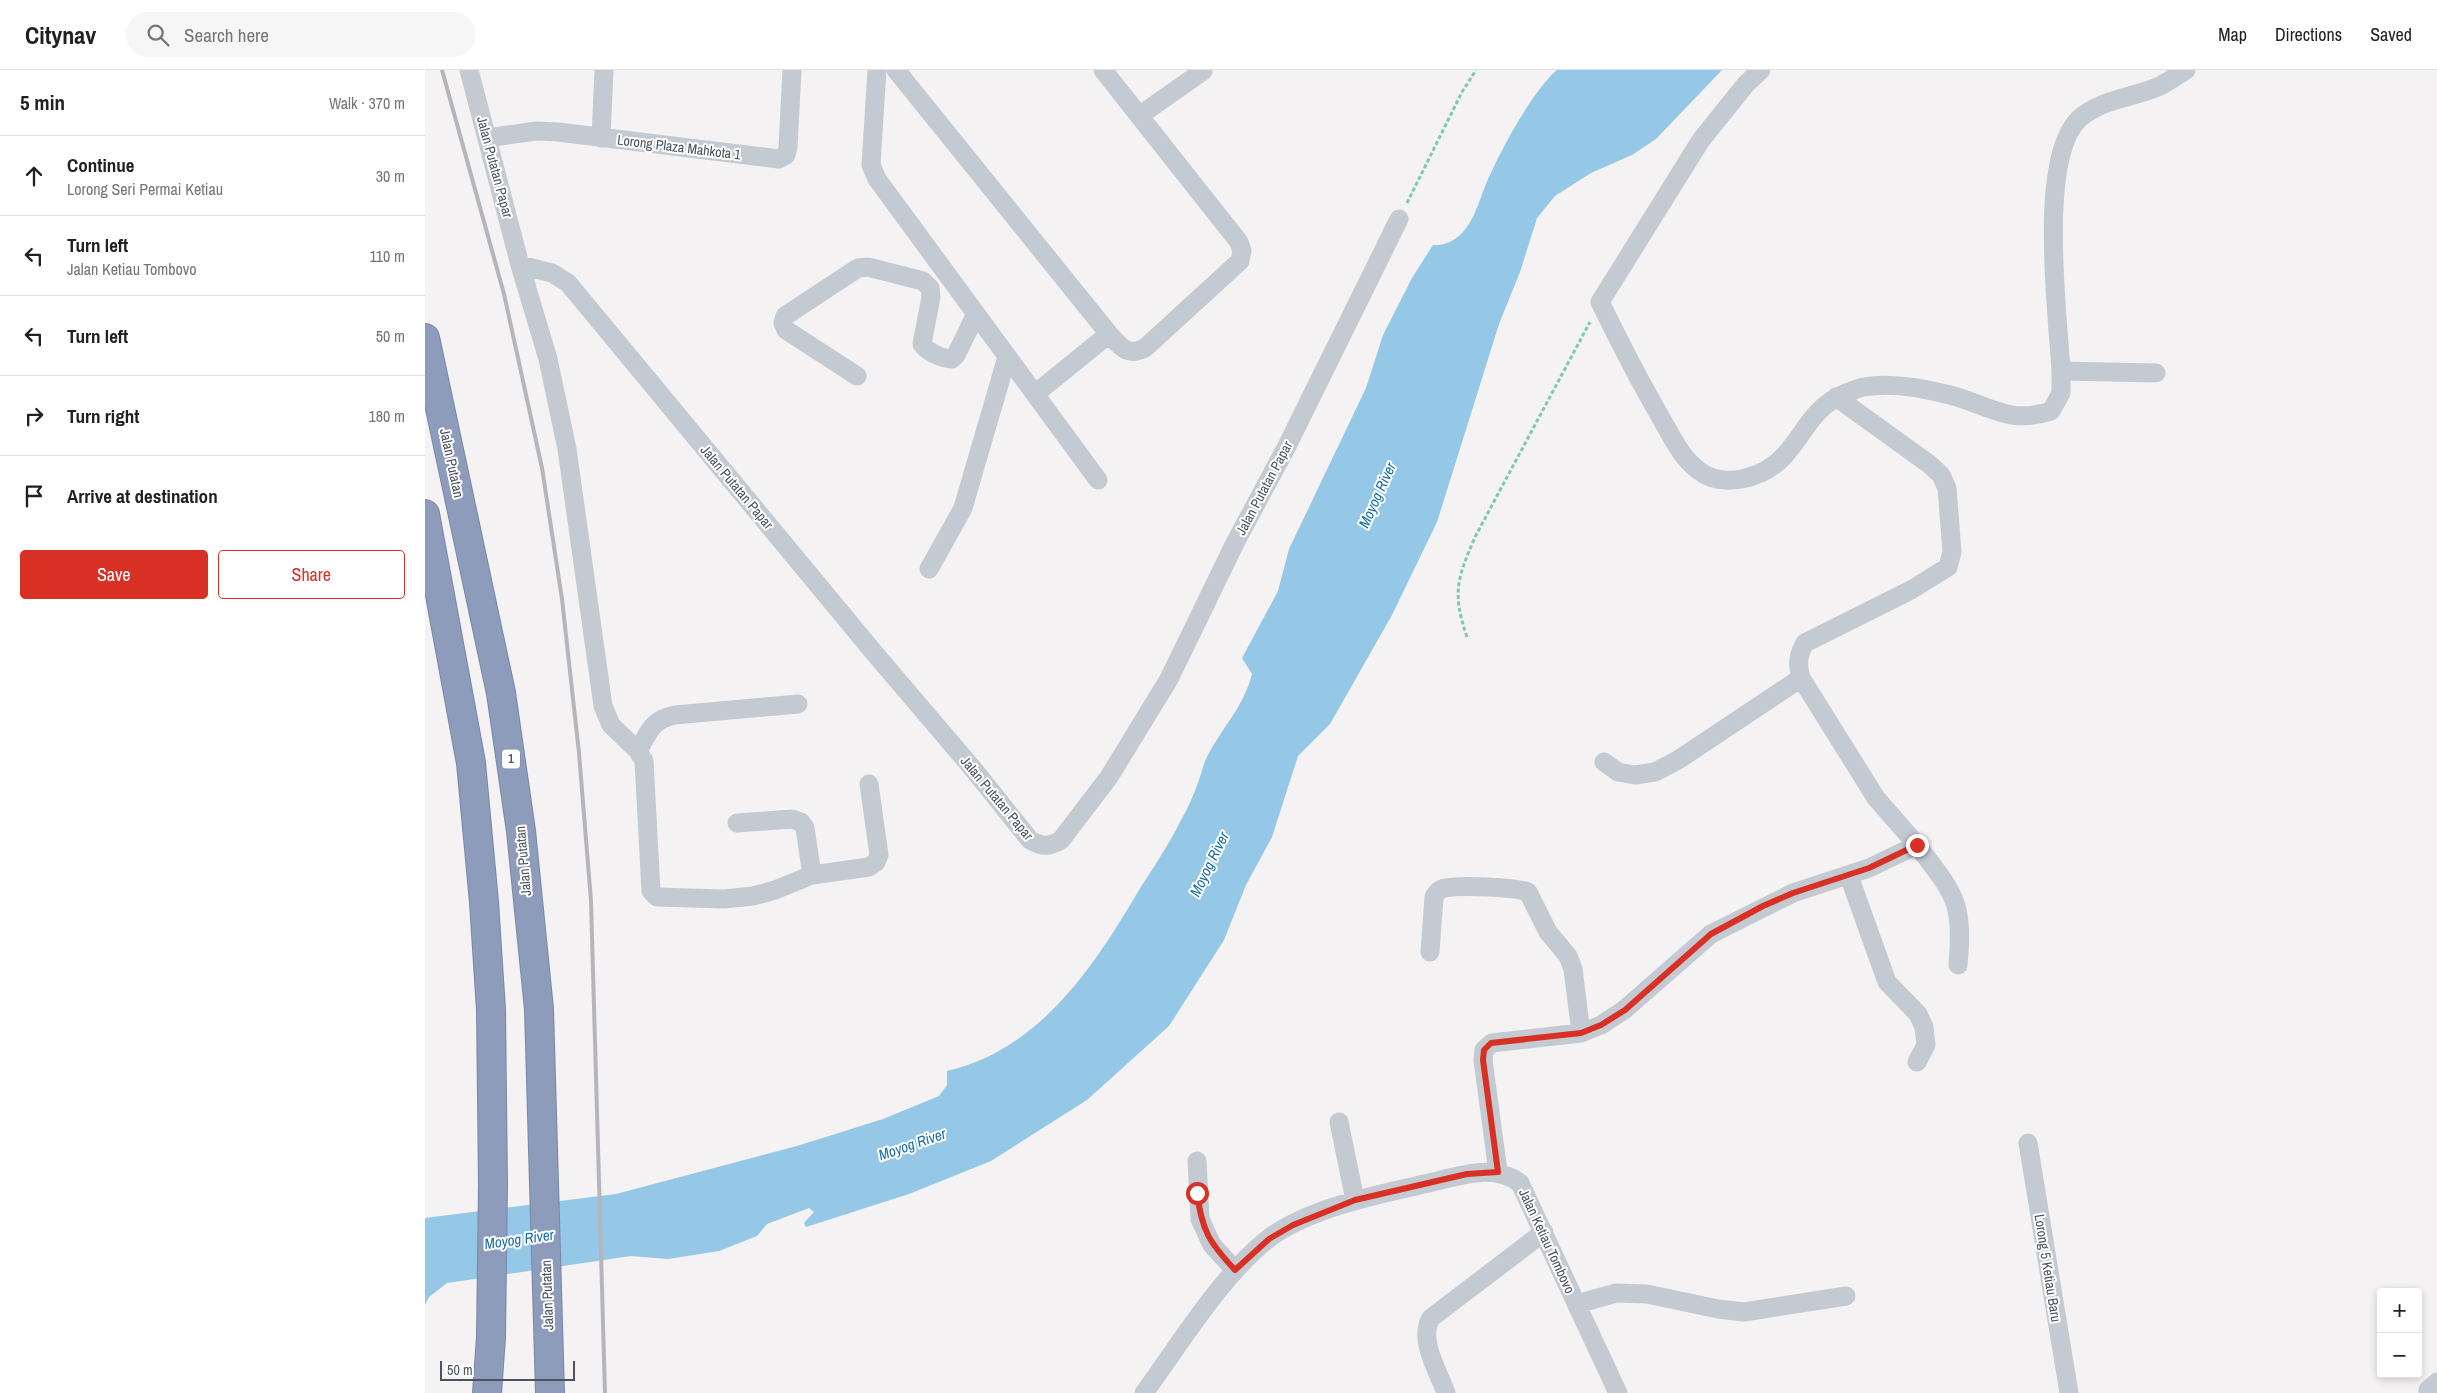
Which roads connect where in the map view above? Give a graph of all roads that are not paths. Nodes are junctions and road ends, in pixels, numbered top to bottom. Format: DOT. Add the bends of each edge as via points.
graph roads {
  1 [pos="469,70"];
  2 [pos="604,70"];
  3 [pos="792,70"];
  4 [pos="877,70"];
  5 [pos="896,70"];
  6 [pos="1103,70"];
  7 [pos="1761,70"];
  8 [pos="2187,70"];
  9 [pos="1203,71"];
  10 [pos="1139,116"];
  11 [pos="487,138"];
  12 [pos="601,138"];
  13 [pos="1399,219"];
  14 [pos="520,265"];
  15 [pos="976,314"];
  16 [pos="1109,334"];
  17 [pos="425,338"];
  18 [pos="1007,357"];
  19 [pos="2061,371"];
  20 [pos="2156,373"];
  21 [pos="857,376"];
  22 [pos="1035,394"];
  23 [pos="1836,398"];
  24 [pos="1098,480"];
  25 [pos="425,514"];
  26 [pos="929,569"];
  27 [pos="1801,678"];
  28 [pos="798,704"];
  29 [pos="638,751"];
  30 [pos="1604,762"];
  31 [pos="869,784"];
  32 [pos="737,823"];
  33 [pos="1917,845"];
  34 [pos="812,875"];
  35 [pos="1849,876"];
  36 [pos="1430,952"];
  37 [pos="1958,964"];
  38 [pos="1581,1033"];
  39 [pos="1917,1062"];
  40 [pos="1339,1122"];
  41 [pos="2028,1143"];
  42 [pos="1197,1161"];
  43 [pos="1498,1172"];
  44 [pos="1355,1200"];
  45 [pos="1544,1232"];
  46 [pos="1235,1270"];
  47 [pos="1846,1296"];
  48 [pos="1577,1304"];
  49 [pos="2437,1382"];
  50 [pos="487,1393"];
  51 [pos="550,1393"];
  52 [pos="1144,1393"];
  53 [pos="1446,1393"];
  54 [pos="1617,1393"];
  55 [pos="2069,1393"];
  56 [pos="2428,1393"];
  1 -- 11 [label="street, Jalan Putatan Papar"];
  2 -- 12 [label="street"];
  3 -- 12 [label="street, Lorong Plaza Mahkota 1" via="788,148 786,155 779,159"];
  4 -- 15 [label="street" via="871,165 877,179"];
  5 -- 16 [label="street"];
  6 -- 10 [label="street"];
  7 -- 23 [label="street" via="1701,140 1600,302 1633,370 1682,455 1699,472 1721,480 1745,479 1767,471 1784,456 1819,409"];
  8 -- 19 [label="street" via="2159,86 2102,103 2079,119 2066,140 2059,164 2053,226"];
  9 -- 10 [label="street"];
  10 -- 16 [label="street" via="1239,242 1242,251 1240,261 1145,348 1136,353 1125,351"];
  11 -- 12 [label="street, Lorong Plaza Mahkota 1" via="537,131"];
  11 -- 14 [label="street, Jalan Putatan Papar"];
  13 -- 14 [label="street, Jalan Putatan Papar" via="1169,679 1109,778 1061,840 1051,846 1038,845 1030,840 568,283 551,273"];
  14 -- 29 [label="street, Jalan Putatan Papar" via="548,359 567,449 603,706 611,725"];
  15 -- 18 [label="street"];
  15 -- 21 [label="street" via="956,355 947,359 925,349 923,344 930,288 923,281 869,267 858,268 785,316 783,323 786,330"];
  16 -- 22 [label="street"];
  17 -- 51 [label="highway, Jalan Putatan / 1" via="501,693 521,831 539,1009"];
  18 -- 22 [label="street"];
  18 -- 26 [label="street" via="963,508"];
  19 -- 20 [label="street"];
  19 -- 23 [label="street" via="2061,393 2051,411 2033,417 2005,414 1949,395 1895,386 1863,387"];
  22 -- 24 [label="street"];
  23 -- 27 [label="street" via="1941,475 1947,488 1952,552 1948,567 1934,577 1805,643 1799,653"];
  25 -- 50 [label="highway" via="467,736 476,806 491,1010 493,1184"];
  27 -- 30 [label="street" via="1655,772 1635,775 1619,772"];
  27 -- 33 [label="street" via="1876,798"];
  28 -- 29 [label="street" via="675,714 661,718 652,725"];
  29 -- 34 [label="street, Jalan Putatan Papar" via="644,761 646,775 653,895 724,899 775,890"];
  31 -- 34 [label="street, Jalan Putatan Papar" via="879,855 876,862 869,866"];
  32 -- 34 [label="street" via="792,819 801,822 805,828"];
  33 -- 35 [label="street"];
  33 -- 37 [label="street" via="1949,888 1958,908 1961,931"];
  35 -- 38 [label="street" via="1793,893 1711,934 1625,1010"];
  35 -- 39 [label="street" via="1887,982 1918,1014 1924,1028 1925,1045"];
  36 -- 38 [label="street" via="1434,897 1438,890 1447,887 1521,889 1529,892 1548,932 1568,956"];
  38 -- 43 [label="street" via="1502,1041 1491,1043 1484,1050"];
  40 -- 44 [label="street"];
  41 -- 55 [label="street, Lorong 5 Ketiau Baru"];
  42 -- 46 [label="street" via="1200,1219 1212,1245"];
  43 -- 44 [label="street" via="1467,1174"];
  43 -- 45 [label="street, Jalan Ketiau Tombovo" via="1520,1183"];
  44 -- 46 [label="street" via="1285,1229"];
  45 -- 48 [label="street, Jalan Ketiau Tombovo"];
  45 -- 53 [label="street" via="1431,1318 1425,1327"];
  46 -- 52 [label="street"];
  47 -- 48 [label="street" via="1744,1312 1647,1294 1616,1293"];
  48 -- 54 [label="street, Jalan Ketiau Tombovo"];
  49 -- 56 [label="street"];
}
